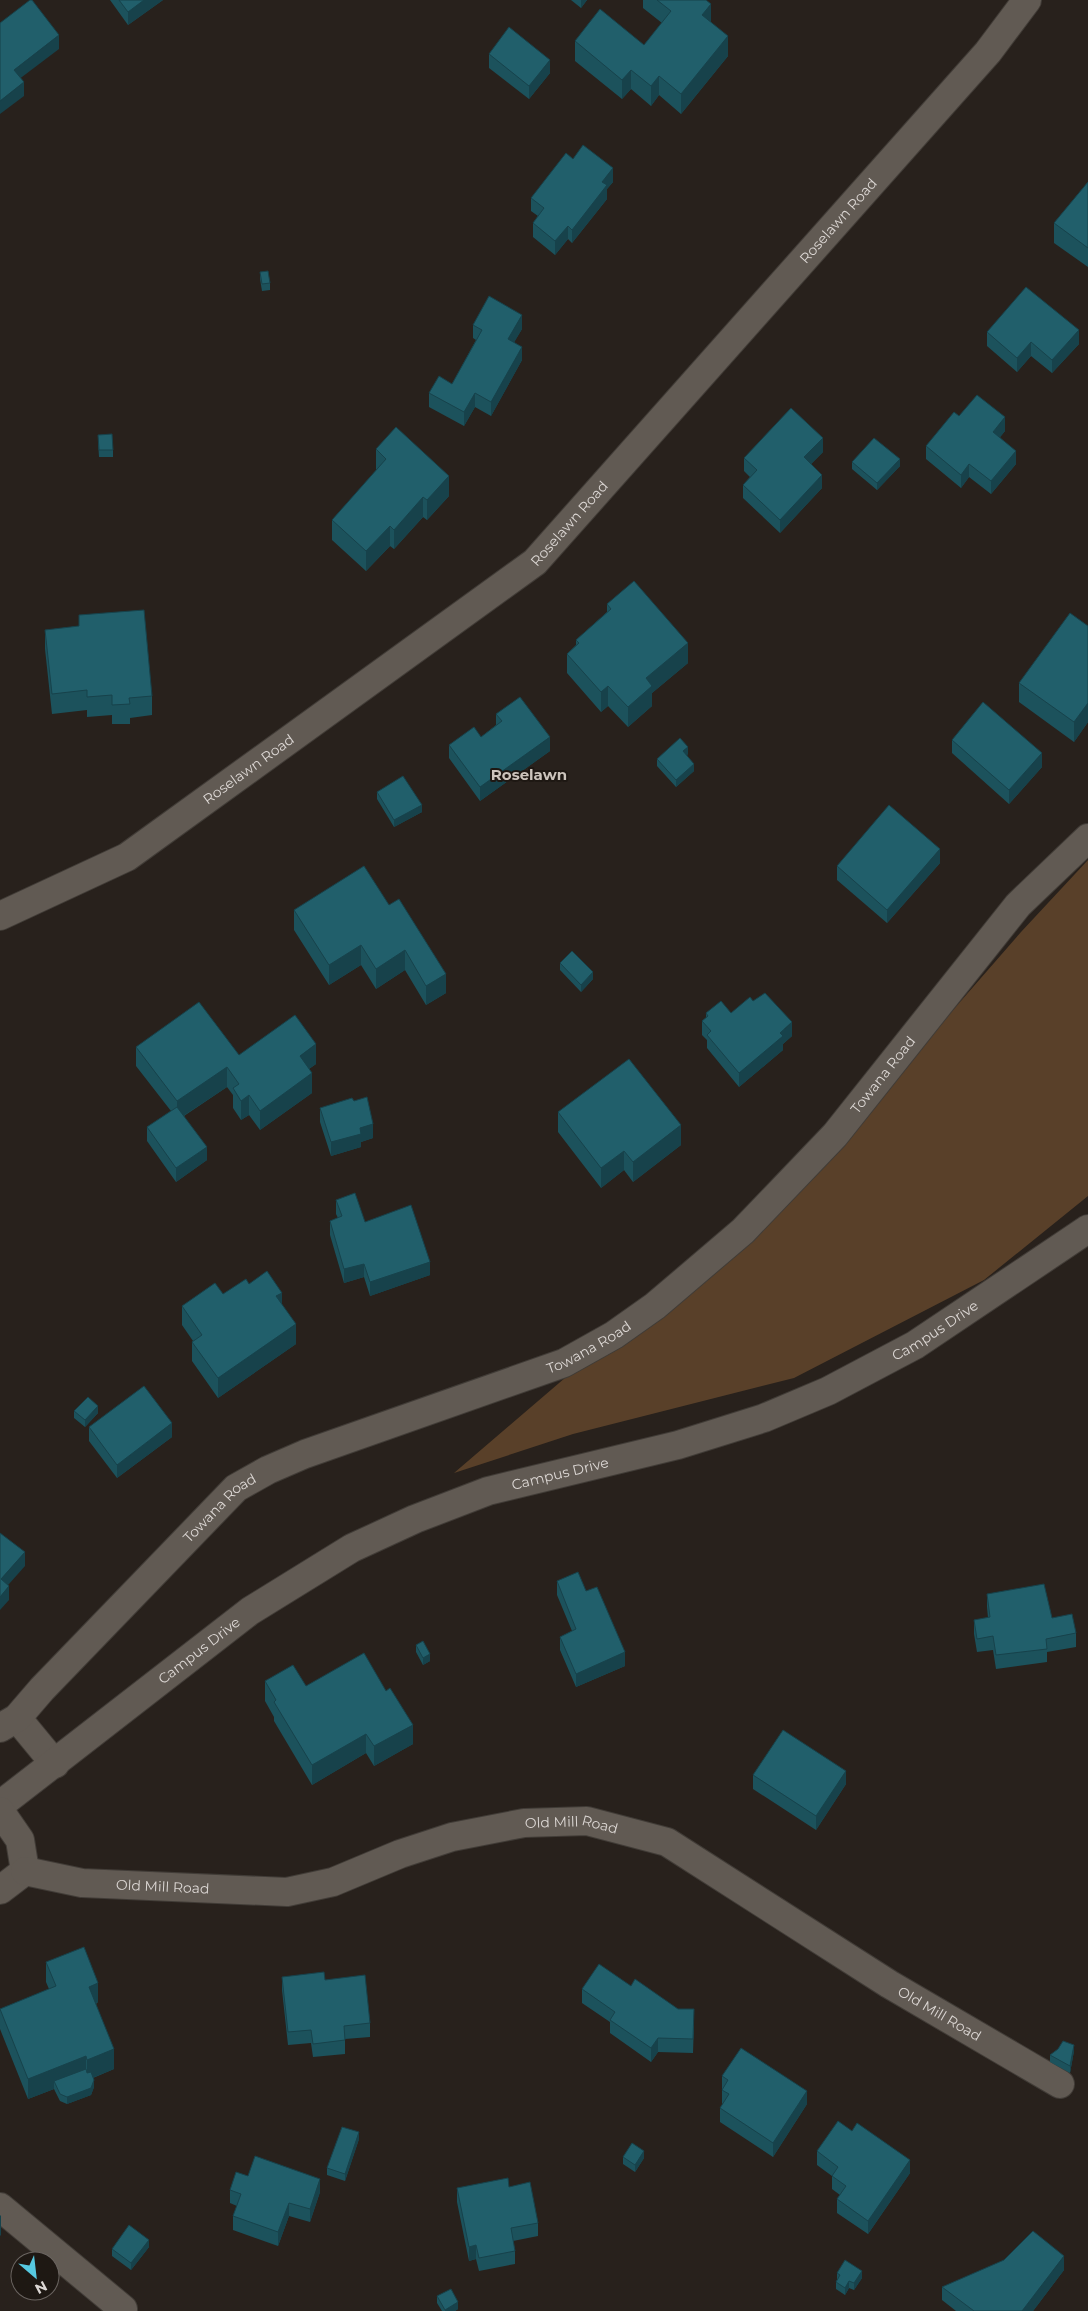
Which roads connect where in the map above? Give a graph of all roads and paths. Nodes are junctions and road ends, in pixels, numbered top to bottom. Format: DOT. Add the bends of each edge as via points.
graph roads {
  1 [pos="1027,0"];
  2 [pos="1088,838"];
  3 [pos="0,916"];
  4 [pos="1088,1229"];
  5 [pos="8,1723"];
  6 [pos="55,1764"];
  7 [pos="0,1806"];
  8 [pos="0,1811"];
  9 [pos="25,1871"];
  10 [pos="0,1890"];
  11 [pos="1060,2084"];
  12 [pos="0,2207"];
  13 [pos="123,2309"];
  1 -- 3 [label="street, Roselawn Road" via="988,52 535,562 127,857"];
  2 -- 5 [label="street, Towana Road" via="1018,905 835,1136 743,1231 655,1306 614,1335 564,1363 305,1454 236,1488"];
  4 -- 6 [label="street, Campus Drive" via="915,1345 819,1395 764,1418 678,1445 488,1491 352,1548 250,1611"];
  5 -- 6 [label="street"];
  6 -- 7 [label="street"];
  8 -- 9 [label="street" via="20,1840"];
  9 -- 10 [label="street"];
  9 -- 11 [label="street, Old Mill Road" via="82,1883 288,1892 333,1882 452,1837 524,1823 587,1821 667,1842 889,1984"];
  12 -- 13 [label="street"];
}
